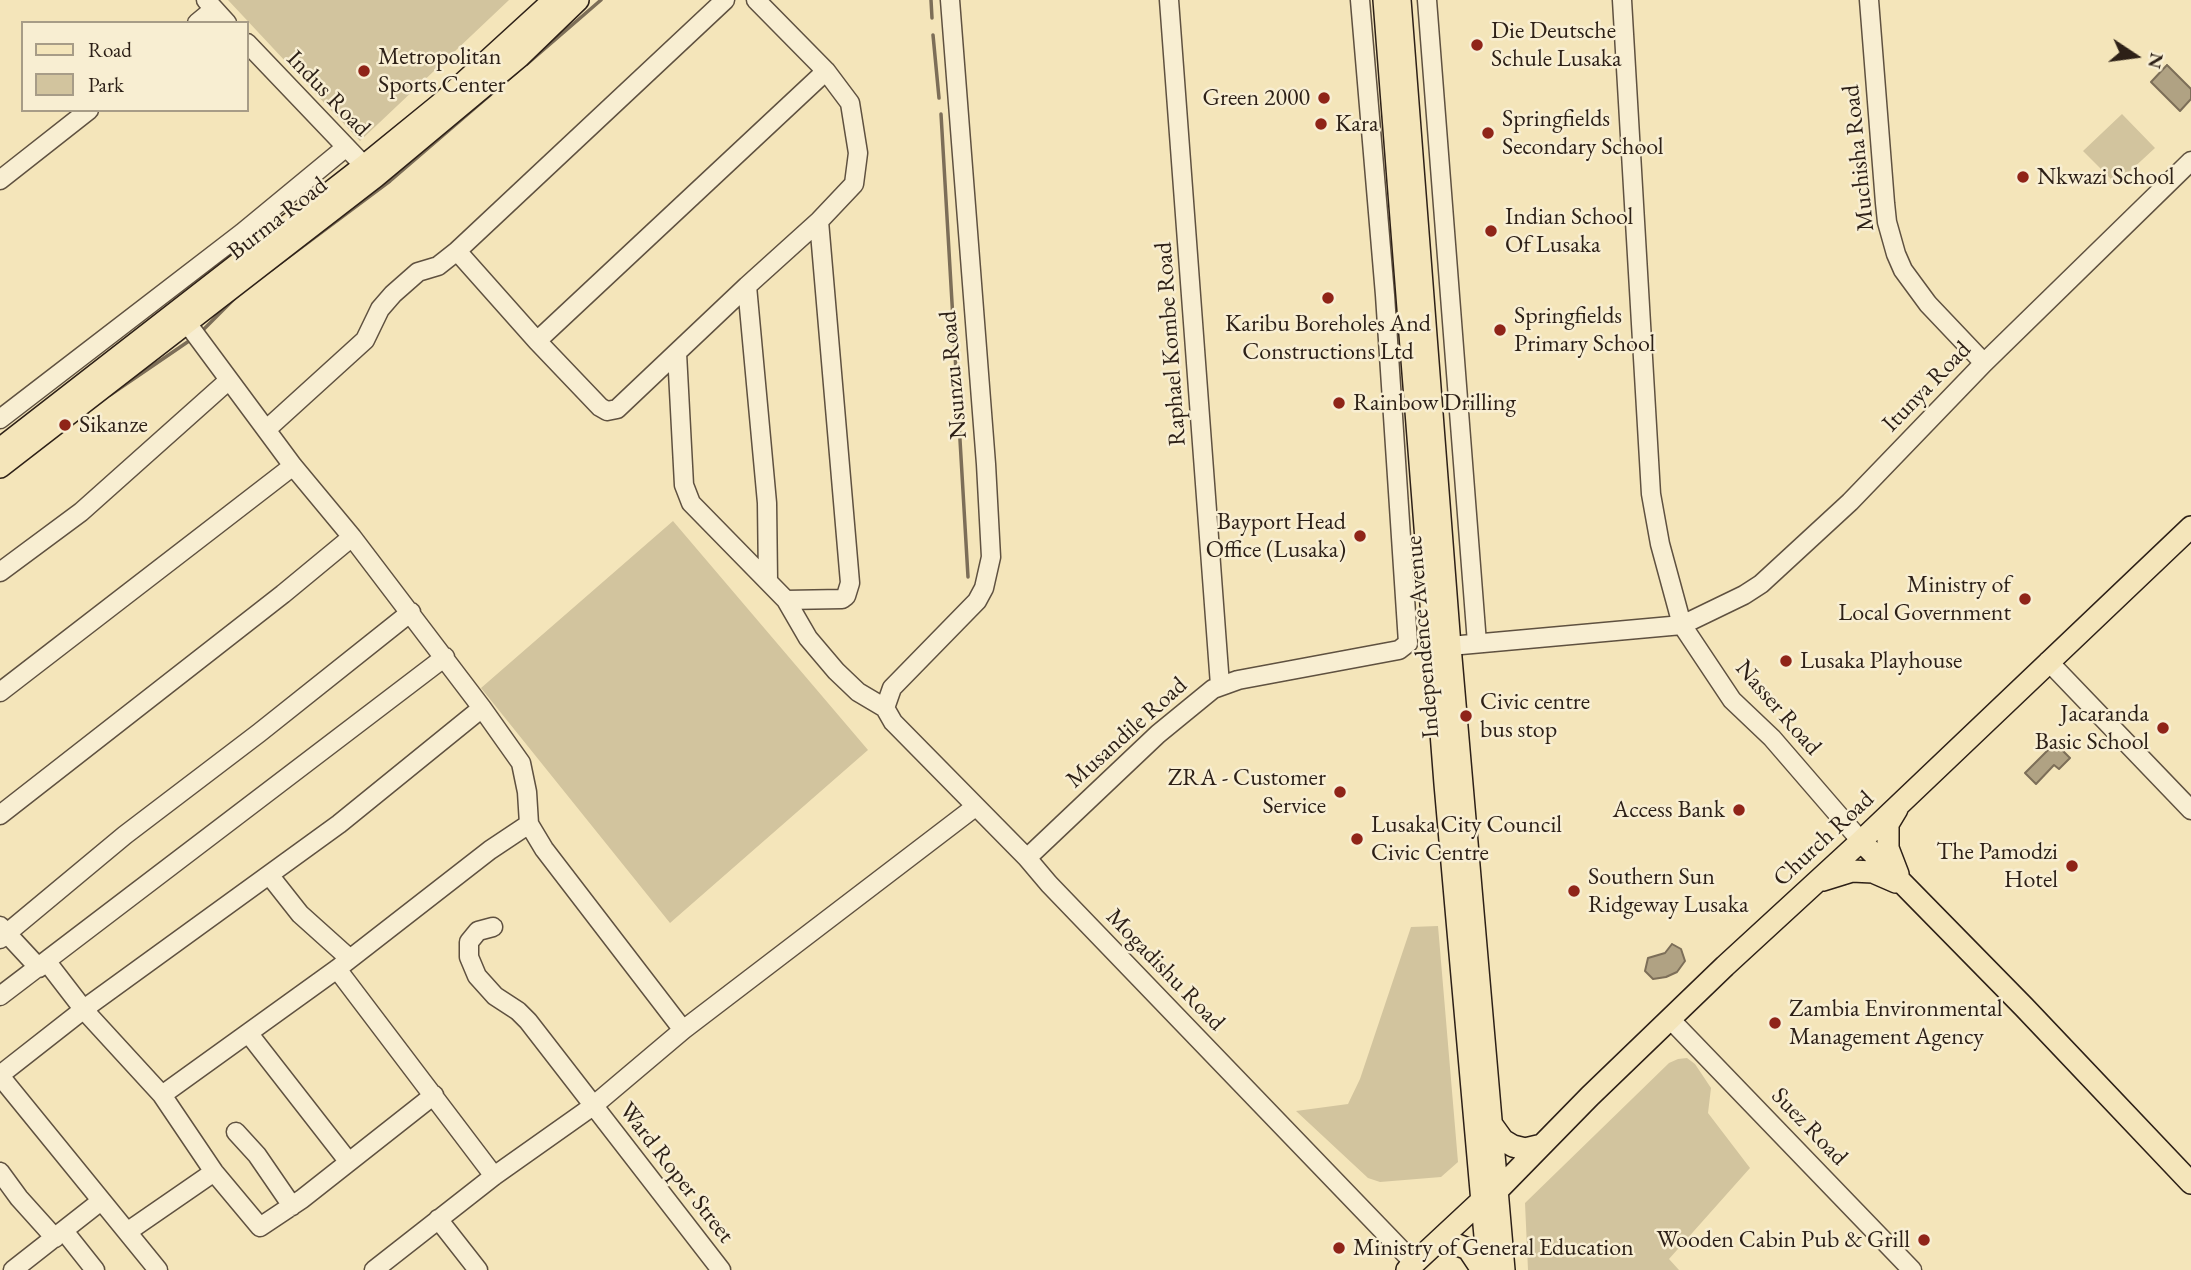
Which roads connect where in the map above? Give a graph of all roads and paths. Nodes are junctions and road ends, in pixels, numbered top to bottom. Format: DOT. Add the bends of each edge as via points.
graph roads {
  1 [pos="554,0"];
  2 [pos="578,0"];
  3 [pos="725,0"];
  4 [pos="757,0"];
  5 [pos="950,0"];
  6 [pos="1169,0"];
  7 [pos="1360,0"];
  8 [pos="1384,0"];
  9 [pos="1400,0"];
  10 [pos="1426,0"];
  11 [pos="1622,0"];
  12 [pos="1869,0"];
  13 [pos="210,4"];
  14 [pos="198,21"];
  15 [pos="225,21"];
  16 [pos="248,44"];
  17 [pos="826,71"];
  18 [pos="86,112"];
  19 [pos="345,148"];
  20 [pos="2191,161"];
  21 [pos="370,172"];
  22 [pos="0,180"];
  23 [pos="819,221"];
  24 [pos="457,251"];
  25 [pos="747,286"];
  26 [pos="187,323"];
  27 [pos="537,341"];
  28 [pos="677,353"];
  29 [pos="1984,363"];
  30 [pos="229,380"];
  31 [pos="0,419"];
  32 [pos="267,429"];
  33 [pos="0,449"];
  34 [pos="293,466"];
  35 [pos="0,467"];
  36 [pos="2191,527"];
  37 [pos="352,537"];
  38 [pos="0,572"];
  39 [pos="768,580"];
  40 [pos="786,600"];
  41 [pos="411,612"];
  42 [pos="1682,625"];
  43 [pos="1477,643"];
  44 [pos="1450,646"];
  45 [pos="445,657"];
  46 [pos="2048,661"];
  47 [pos="1220,685"];
  48 [pos="0,692"];
  49 [pos="482,708"];
  50 [pos="885,708"];
  51 [pos="1900,804"];
  52 [pos="975,807"];
  53 [pos="2191,810"];
  54 [pos="0,815"];
  55 [pos="530,824"];
  56 [pos="1861,841"];
  57 [pos="1027,858"];
  58 [pos="270,876"];
  59 [pos="1813,885"];
  60 [pos="1910,891"];
  61 [pos="493,927"];
  62 [pos="2,933"];
  63 [pos="343,963"];
  64 [pos="43,965"];
  65 [pos="0,996"];
  66 [pos="84,1010"];
  67 [pos="1670,1019"];
  68 [pos="683,1030"];
  69 [pos="249,1034"];
  70 [pos="0,1075"];
  71 [pos="435,1095"];
  72 [pos="162,1096"];
  73 [pos="593,1106"];
  74 [pos="1490,1122"];
  75 [pos="236,1132"];
  76 [pos="1542,1145"];
  77 [pos="348,1161"];
  78 [pos="0,1172"];
  79 [pos="214,1172"];
  80 [pos="495,1176"];
  81 [pos="2191,1184"];
  82 [pos="1488,1197"];
  83 [pos="102,1201"];
  84 [pos="292,1206"];
  85 [pos="438,1219"];
  86 [pos="127,1232"];
  87 [pos="59,1235"];
  88 [pos="1437,1242"];
  89 [pos="1411,1267"];
  90 [pos="13,1270"];
  91 [pos="95,1270"];
  92 [pos="158,1270"];
  93 [pos="374,1270"];
  94 [pos="478,1270"];
  95 [pos="721,1270"];
  96 [pos="1482,1270"];
  97 [pos="1488,1270"];
  98 [pos="1504,1270"];
  99 [pos="1912,1270"];
  1 -- 21 [label="main road, Burma Road"];
  2 -- 21 [label="main road, Burma Road" via="519,57"];
  3 -- 24 [label="street"];
  4 -- 17 [label="street"];
  5 -- 50 [label="street, Nsunzu Road" via="991,557 977,601 892,688"];
  6 -- 47 [label="street, Raphael Kombe Road"];
  7 -- 47 [label="street, Musandile Road" via="1408,643 1399,650"];
  8 -- 82 [label="main road, Independence Avenue" via="1445,785"];
  9 -- 44 [label="main road, Independence Avenue"];
  10 -- 43 [label="street"];
  11 -- 42 [label="street, Nasser Road" via="1651,494"];
  12 -- 29 [label="street, Muchisha Road" via="1885,203 1896,254 1928,304"];
  13 -- 14 [label="street"];
  13 -- 15 [label="street"];
  16 -- 19 [label="street, Indus Road"];
  17 -- 23 [label="street" via="850,103 857,162 853,184"];
  17 -- 27 [label="street"];
  18 -- 22 [label="street"];
  19 -- 21 [label="street, Indus Road"];
  19 -- 31 [label="street"];
  20 -- 29 [label="street, Itunya Road"];
  21 -- 26 [label="main road, Burma Road"];
  21 -- 33 [label="main road, Burma Road"];
  23 -- 25 [label="street"];
  23 -- 40 [label="street" via="850,583 842,599"];
  24 -- 27 [label="street"];
  24 -- 32 [label="street" via="438,266 418,272 393,293 365,340"];
  25 -- 28 [label="street"];
  25 -- 39 [label="street" via="767,503"];
  26 -- 30 [label="street"];
  26 -- 35 [label="main road, Burma Road"];
  27 -- 28 [label="street" via="600,407 610,411"];
  28 -- 39 [label="street" via="687,494 699,512"];
  29 -- 42 [label="street, Itunya Road" via="1850,502 1761,584"];
  30 -- 32 [label="street"];
  30 -- 38 [label="street" via="81,512"];
  32 -- 34 [label="street"];
  34 -- 37 [label="street"];
  34 -- 48 [label="street"];
  36 -- 46 [label="main road, Church Road"];
  37 -- 41 [label="street"];
  37 -- 54 [label="street"];
  39 -- 40 [label="street"];
  40 -- 50 [label="street" via="815,648 858,692"];
  41 -- 45 [label="street"];
  41 -- 62 [label="street"];
  42 -- 43 [label="street"];
  42 -- 56 [label="street, Nasser Road" via="1732,700 1772,738"];
  43 -- 44 [label="street"];
  44 -- 74 [label="main road, Independence Avenue"];
  45 -- 49 [label="street"];
  45 -- 64 [label="street"];
  46 -- 51 [label="main road, Church Road"];
  46 -- 53 [label="street"];
  47 -- 57 [label="street, Musandile Road" via="1158,734"];
  49 -- 55 [label="street" via="521,763"];
  49 -- 58 [label="street"];
  50 -- 52 [label="street, Mogadishu Road"];
  51 -- 56 [label="main road, Church Road"];
  51 -- 60 [label="main road" via="1888,824 1888,848 1895,871"];
  52 -- 57 [label="street, Mogadishu Road"];
  52 -- 68 [label="street"];
  55 -- 63 [label="street"];
  55 -- 68 [label="street" via="555,866"];
  56 -- 59 [label="main road, Church Road"];
  56 -- 60 [label="main road, Nasser Road"];
  57 -- 89 [label="street, Mogadishu Road"];
  58 -- 63 [label="street"];
  58 -- 66 [label="street"];
  59 -- 60 [label="main road" via="1852,871 1872,872"];
  59 -- 67 [label="main road, Church Road"];
  60 -- 81 [label="main road, Nasser Road"];
  61 -- 73 [label="street, Ward Roper Street" via="478,931 469,942 477,976 495,996 524,1016"];
  62 -- 64 [label="street"];
  63 -- 69 [label="street"];
  63 -- 71 [label="street"];
  64 -- 65 [label="street"];
  64 -- 66 [label="street"];
  66 -- 70 [label="street"];
  66 -- 72 [label="street"];
  67 -- 76 [label="main road, Church Road"];
  67 -- 99 [label="street, Suez Road"];
  68 -- 73 [label="street"];
  69 -- 72 [label="street"];
  69 -- 77 [label="street"];
  70 -- 83 [label="street"];
  71 -- 77 [label="street"];
  71 -- 80 [label="street"];
  72 -- 79 [label="street"];
  73 -- 80 [label="street"];
  73 -- 95 [label="street, Ward Roper Street"];
  74 -- 76 [label="main road" via="1513,1146"];
  74 -- 82 [label="main road, Independence Avenue"];
  75 -- 84 [label="street"];
  76 -- 82 [label="main road, Church Road"];
  77 -- 84 [label="street"];
  78 -- 87 [label="street" via="19,1198"];
  79 -- 84 [label="street" via="260,1227"];
  79 -- 86 [label="street"];
  80 -- 85 [label="street"];
  82 -- 88 [label="main road, Church Road"];
  82 -- 97 [label="main road, Independence Avenue"];
  82 -- 98 [label="main road, Independence Avenue"];
  83 -- 86 [label="street"];
  83 -- 87 [label="street"];
  85 -- 93 [label="street"];
  85 -- 94 [label="street"];
  86 -- 92 [label="street"];
  87 -- 90 [label="street"];
  87 -- 91 [label="street"];
  88 -- 89 [label="main road, Church Road"];
  88 -- 96 [label="main road" via="1468,1250"];
}
